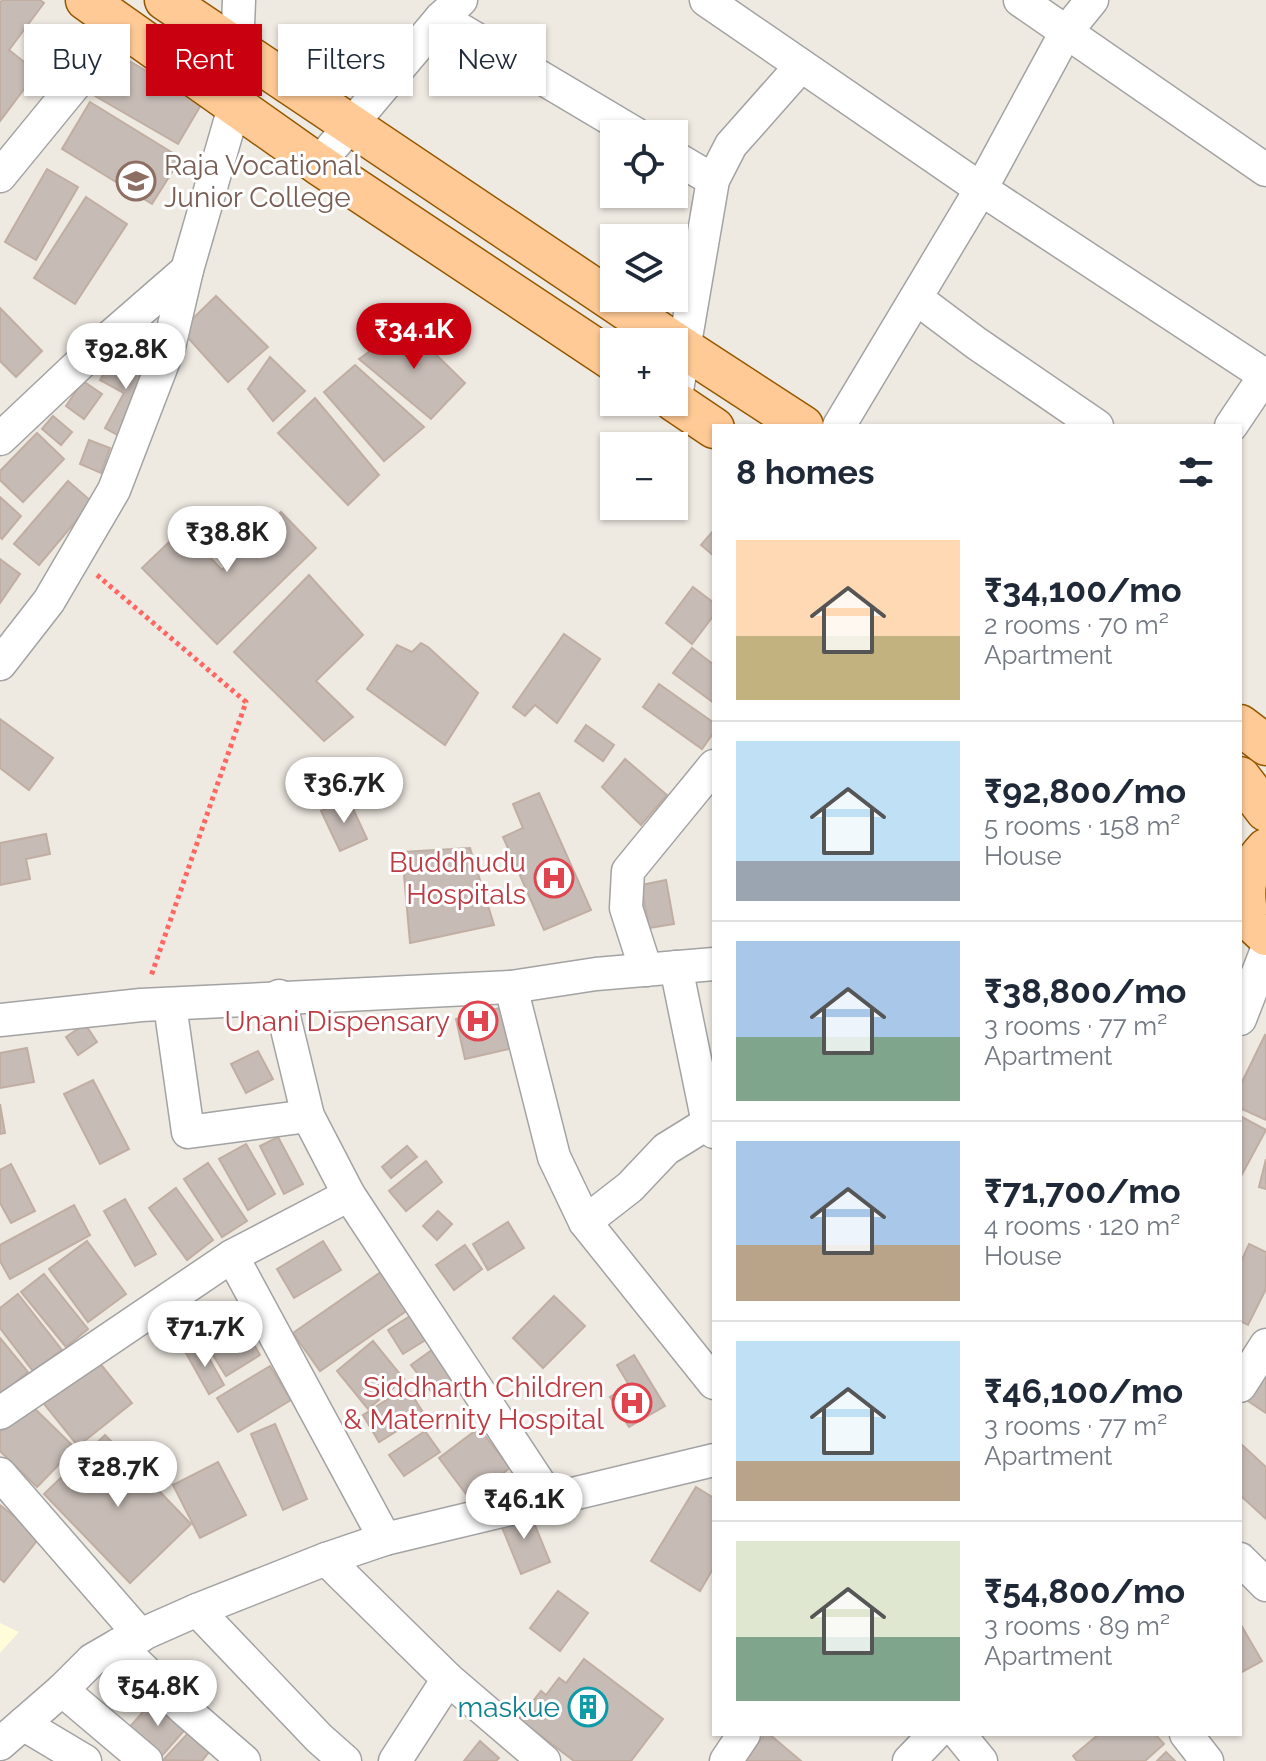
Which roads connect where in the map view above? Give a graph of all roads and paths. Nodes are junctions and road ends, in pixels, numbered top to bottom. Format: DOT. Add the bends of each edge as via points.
graph roads {
  1 [pos="86,0"];
  2 [pos="165,0"];
  3 [pos="239,0"];
  4 [pos="706,0"];
  5 [pos="1020,0"];
  6 [pos="1092,0"];
  7 [pos="451,9"];
  8 [pos="118,24"];
  9 [pos="200,24"];
  10 [pos="238,24"];
  11 [pos="130,32"];
  12 [pos="1066,32"];
  13 [pos="262,66"];
  14 [pos="801,66"];
  15 [pos="66,96"];
  16 [pos="235,96"];
  17 [pos="235,104"];
  18 [pos="615,120"];
  19 [pos="350,125"];
  20 [pos="318,164"];
  21 [pos="688,165"];
  22 [pos="1266,170"];
  23 [pos="0,176"];
  24 [pos="713,180"];
  25 [pos="981,189"];
  26 [pos="187,270"];
  27 [pos="916,298"];
  28 [pos="653,328"];
  29 [pos="681,328"];
  30 [pos="688,351"];
  31 [pos="600,352"];
  32 [pos="1266,375"];
  33 [pos="688,411"];
  34 [pos="800,424"];
  35 [pos="840,424"];
  36 [pos="1094,424"];
  37 [pos="1232,424"];
  38 [pos="712,427"];
  39 [pos="0,439"];
  40 [pos="76,555"];
  41 [pos="0,664"];
  42 [pos="1259,738"];
  43 [pos="712,768"];
  44 [pos="1242,773"];
  45 [pos="1242,780"];
  46 [pos="1266,811"];
  47 [pos="1266,849"];
  48 [pos="1255,931"];
  49 [pos="712,964"];
  50 [pos="661,968"];
  51 [pos="511,987"];
  52 [pos="279,996"];
  53 [pos="155,1005"];
  54 [pos="1242,1007"];
  55 [pos="0,1020"];
  56 [pos="308,1116"];
  57 [pos="711,1128"];
  58 [pos="349,1195"];
  59 [pos="585,1222"];
  60 [pos="232,1256"];
  61 [pos="1266,1345"];
  62 [pos="712,1381"];
  63 [pos="1242,1383"];
  64 [pos="0,1413"];
  65 [pos="712,1460"];
  66 [pos="0,1474"];
  67 [pos="549,1498"];
  68 [pos="385,1539"];
  69 [pos="326,1559"];
  70 [pos="1242,1561"];
  71 [pos="1266,1585"];
  72 [pos="197,1610"];
  73 [pos="130,1640"];
  74 [pos="448,1679"];
  75 [pos="62,1690"];
  76 [pos="12,1734"];
  77 [pos="743,1736"];
  78 [pos="933,1736"];
  79 [pos="961,1736"];
  80 [pos="1188,1736"];
  81 [pos="85,1761"];
  82 [pos="146,1761"];
  83 [pos="244,1761"];
  84 [pos="345,1761"];
  85 [pos="395,1761"];
  86 [pos="544,1761"];
  87 [pos="726,1761"];
  88 [pos="909,1761"];
  89 [pos="981,1761"];
  90 [pos="1207,1761"];
  1 -- 8 [label="main road"];
  2 -- 9 [label="main road"];
  3 -- 10 [label="street"];
  4 -- 14 [label="street"];
  5 -- 12 [label="street"];
  6 -- 12 [label="street"];
  7 -- 18 [label="street"];
  7 -- 19 [label="street"];
  11 -- 17 [label="main road"];
  12 -- 22 [label="street"];
  12 -- 25 [label="street"];
  13 -- 19 [label="main road"];
  14 -- 24 [label="street" via="731,145"];
  14 -- 25 [label="street"];
  15 -- 23 [label="street"];
  16 -- 17 [label="street"];
  17 -- 20 [label="main road"];
  17 -- 26 [label="street"];
  19 -- 20 [label="street"];
  19 -- 28 [label="main road"];
  20 -- 31 [label="main road"];
  21 -- 24 [label="street"];
  24 -- 29 [label="street"];
  25 -- 27 [label="street"];
  25 -- 32 [label="street"];
  26 -- 39 [label="street"];
  26 -- 40 [label="street" via="169,347 114,490"];
  27 -- 35 [label="street"];
  27 -- 36 [label="street"];
  30 -- 34 [label="main road"];
  32 -- 37 [label="street"];
  33 -- 38 [label="main road"];
  40 -- 41 [label="street" via="49,601"];
  40 -- 53 [label="path" via="246,702"];
  42 -- 44 [label="street"];
  43 -- 50 [label="street" via="628,871 626,908"];
  45 -- 46 [label="main road"];
  47 -- 48 [label="main road" via="1251,865 1244,885"];
  48 -- 54 [label="street"];
  49 -- 50 [label="street"];
  50 -- 51 [label="street"];
  50 -- 57 [label="street"];
  51 -- 52 [label="street"];
  51 -- 59 [label="street" via="554,1157"];
  52 -- 53 [label="street"];
  52 -- 56 [label="street"];
  53 -- 55 [label="street"];
  53 -- 56 [label="street" via="188,1132"];
  56 -- 58 [label="street"];
  57 -- 59 [label="street" via="666,1149 630,1187"];
  58 -- 60 [label="street"];
  58 -- 67 [label="street"];
  59 -- 62 [label="street"];
  60 -- 64 [label="street"];
  60 -- 68 [label="street"];
  61 -- 63 [label="street"];
  65 -- 67 [label="street"];
  66 -- 73 [label="street"];
  67 -- 68 [label="street"];
  68 -- 69 [label="street"];
  69 -- 72 [label="street"];
  69 -- 74 [label="street"];
  70 -- 71 [label="street"];
  72 -- 73 [label="street"];
  72 -- 84 [label="street"];
  73 -- 75 [label="street" via="92,1660"];
  73 -- 83 [label="street" via="184,1709"];
  74 -- 85 [label="street"];
  74 -- 86 [label="street"];
  75 -- 76 [label="street"];
  75 -- 82 [label="street"];
  76 -- 81 [label="street"];
  77 -- 87 [label="street"];
  78 -- 88 [label="street"];
  79 -- 89 [label="street"];
  80 -- 90 [label="street"];
}
